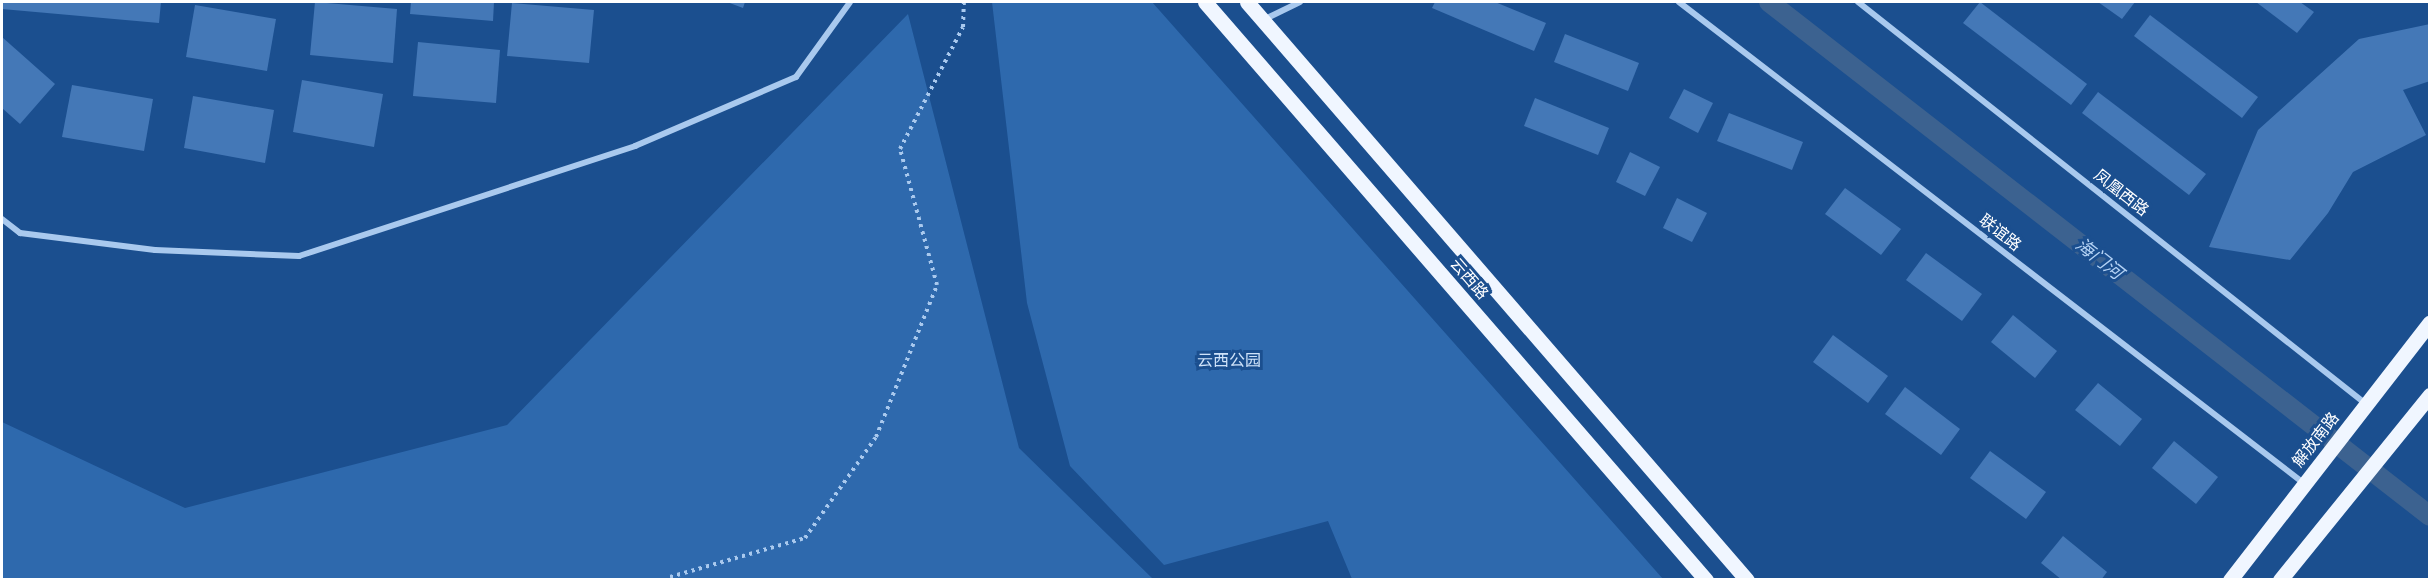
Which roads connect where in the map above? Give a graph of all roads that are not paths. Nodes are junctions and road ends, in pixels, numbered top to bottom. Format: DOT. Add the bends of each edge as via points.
graph roads {
  1 [pos="849,2"];
  2 [pos="1205,2"];
  3 [pos="1247,2"];
  4 [pos="1300,2"];
  5 [pos="1679,2"];
  6 [pos="1858,2"];
  7 [pos="1263,20"];
  8 [pos="2,219"];
  9 [pos="2430,322"];
  10 [pos="2430,395"];
  11 [pos="2365,408"];
  12 [pos="2305,485"];
  13 [pos="1706,579"];
  14 [pos="1747,579"];
  15 [pos="2230,579"];
  16 [pos="2280,579"];
  1 -- 8 [label="street" via="796,77 635,146 298,256 155,250 20,233"];
  2 -- 13 [label="main road, 云西路"];
  3 -- 7 [label="main road, 云西路"];
  4 -- 7 [label="street"];
  5 -- 12 [label="street, 联谊路"];
  6 -- 11 [label="street, 凤凰西路"];
  7 -- 14 [label="main road, 云西路"];
  9 -- 11 [label="main road, 解放南路"];
  10 -- 16 [label="main road"];
  11 -- 12 [label="main road, 解放南路"];
  12 -- 15 [label="main road, 解放南路"];
}
